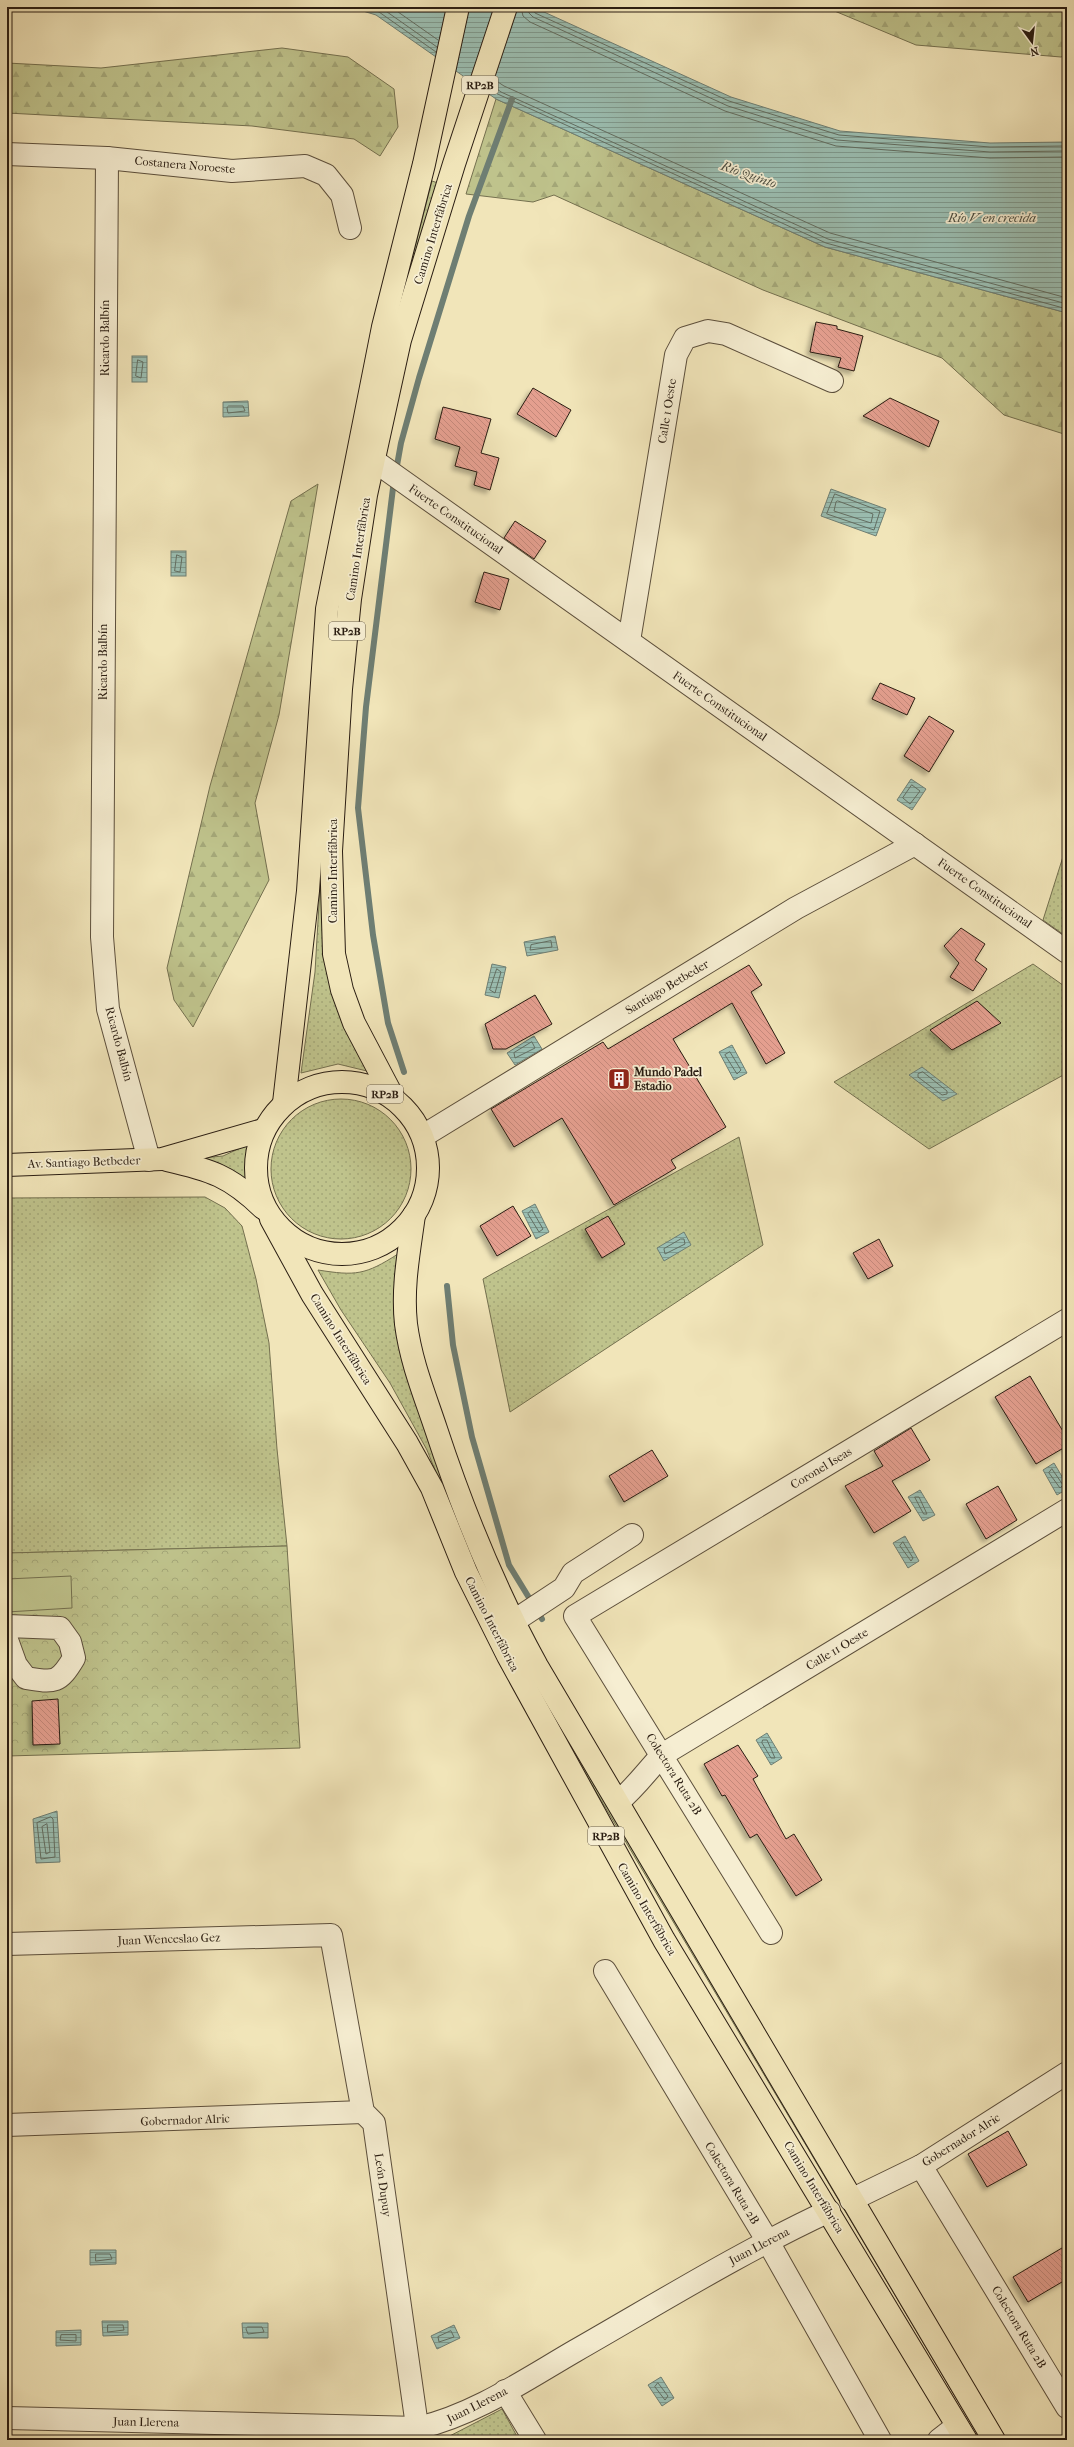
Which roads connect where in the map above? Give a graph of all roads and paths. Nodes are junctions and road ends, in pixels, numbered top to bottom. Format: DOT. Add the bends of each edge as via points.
graph roads {
  1 [pos="458,7"];
  2 [pos="506,7"];
  3 [pos="7,154"];
  4 [pos="107,158"];
  5 [pos="350,228"];
  6 [pos="832,381"];
  7 [pos="373,460"];
  8 [pos="629,641"];
  9 [pos="915,844"];
  10 [pos="1067,952"];
  11 [pos="393,1097"];
  12 [pos="284,1103"];
  13 [pos="263,1130"];
  14 [pos="423,1136"];
  15 [pos="155,1159"];
  16 [pos="7,1165"];
  17 [pos="414,1215"];
  18 [pos="270,1216"];
  19 [pos="1067,1320"];
  20 [pos="1067,1510"];
  21 [pos="632,1535"];
  22 [pos="575,1616"];
  23 [pos="514,1621"];
  24 [pos="7,1626"];
  25 [pos="7,1640"];
  26 [pos="662,1755"];
  27 [pos="618,1802"];
  28 [pos="771,1933"];
  29 [pos="331,1935"];
  30 [pos="7,1944"];
  31 [pos="605,1971"];
  32 [pos="1067,2073"];
  33 [pos="363,2112"];
  34 [pos="7,2125"];
  35 [pos="921,2166"];
  36 [pos="851,2200"];
  37 [pos="829,2211"];
  38 [pos="767,2240"];
  39 [pos="505,2391"];
  40 [pos="1067,2407"];
  41 [pos="7,2418"];
  42 [pos="961,2433"];
  43 [pos="419,2434"];
  44 [pos="535,2440"];
  45 [pos="880,2440"];
  46 [pos="939,2440"];
  47 [pos="994,2440"];
  1 -- 12 [label="main road, Camino Interfábrica / RP2B" via="424,164 383,327 327,609 308,891"];
  2 -- 7 [label="main road, Camino Interfábrica / RP2B" via="400,340"];
  3 -- 4 [label="street, Costanera Noroeste"];
  4 -- 5 [label="street, Costanera Noroeste" via="232,171 305,166 326,176 342,195"];
  4 -- 15 [label="street, Ricardo Balbín" via="102,937 108,1009"];
  6 -- 8 [label="street, Calle 1 Oeste" via="726,334 708,331 685,338 676,355"];
  7 -- 8 [label="street, Fuerte Constitucional"];
  7 -- 11 [label="main road, Camino Interfábrica / RP2B" via="350,599 341,689 331,851 334,946 342,990 354,1023"];
  8 -- 9 [label="street, Fuerte Constitucional"];
  9 -- 10 [label="street, Fuerte Constitucional"];
  9 -- 14 [label="street, Santiago Betbeder" via="796,908"];
  11 -- 12 [label="main road, Camino Interfábrica / RP2B" via="366,1085 337,1081 308,1088"];
  11 -- 14 [label="main road, Camino Interfábrica / RP2B" via="411,1115"];
  12 -- 13 [label="main road, Camino Interfábrica / RP2B"];
  13 -- 15 [label="main road"];
  13 -- 18 [label="main road, Camino Interfábrica / RP2B" via="256,1155 256,1181"];
  14 -- 17 [label="main road, Camino Interfábrica / RP2B" via="428,1163 426,1190"];
  15 -- 16 [label="main road, Av. Santiago Betbeder"];
  15 -- 18 [label="main road" via="207,1169 243,1189"];
  17 -- 18 [label="main road, Camino Interfábrica / RP2B" via="397,1235 374,1248 348,1254 322,1252 298,1243"];
  17 -- 23 [label="main road, Camino Interfábrica / RP2B" via="404,1283 412,1364 455,1487 489,1570"];
  18 -- 37 [label="main road, Camino Interfábrica / RP2B" via="312,1294 432,1488 466,1572 508,1656 661,1933"];
  19 -- 22 [label="street, Coronel Iseas"];
  20 -- 26 [label="street, Calle 11 Oeste"];
  21 -- 23 [label="street" via="573,1573 564,1588"];
  22 -- 26 [label="street, Colectora Ruta 2B"];
  23 -- 27 [label="main road, Camino Interfábrica / RP2B" via="537,1666"];
  24 -- 25 [label="street" via="60,1628 70,1642 74,1658 63,1676 48,1682 26,1678 16,1665"];
  26 -- 27 [label="street, Calle 11 Oeste" via="644,1773 633,1790"];
  26 -- 28 [label="street, Colectora Ruta 2B"];
  27 -- 36 [label="main road, Camino Interfábrica / RP2B"];
  29 -- 30 [label="street, Juan Wenceslao Gez"];
  29 -- 33 [label="street, León Dupuy"];
  31 -- 38 [label="street, Colectora Ruta 2B"];
  32 -- 35 [label="street, Gobernador Alric"];
  33 -- 34 [label="street, Gobernador Alric"];
  33 -- 43 [label="street, León Dupuy" via="374,2123"];
  35 -- 36 [label="street, Gobernador Alric"];
  35 -- 40 [label="street, Colectora Ruta 2B"];
  36 -- 47 [label="main road, Camino Interfábrica / RP2B"];
  37 -- 38 [label="street, Juan Llerena"];
  37 -- 42 [label="main road, Camino Interfábrica / RP2B"];
  38 -- 39 [label="street, Juan Llerena"];
  38 -- 45 [label="street, Colectora Ruta 2B"];
  39 -- 43 [label="street, Juan Llerena"];
  39 -- 44 [label="street"];
  41 -- 43 [label="street, Juan Llerena"];
  42 -- 46 [label="street"];
}
